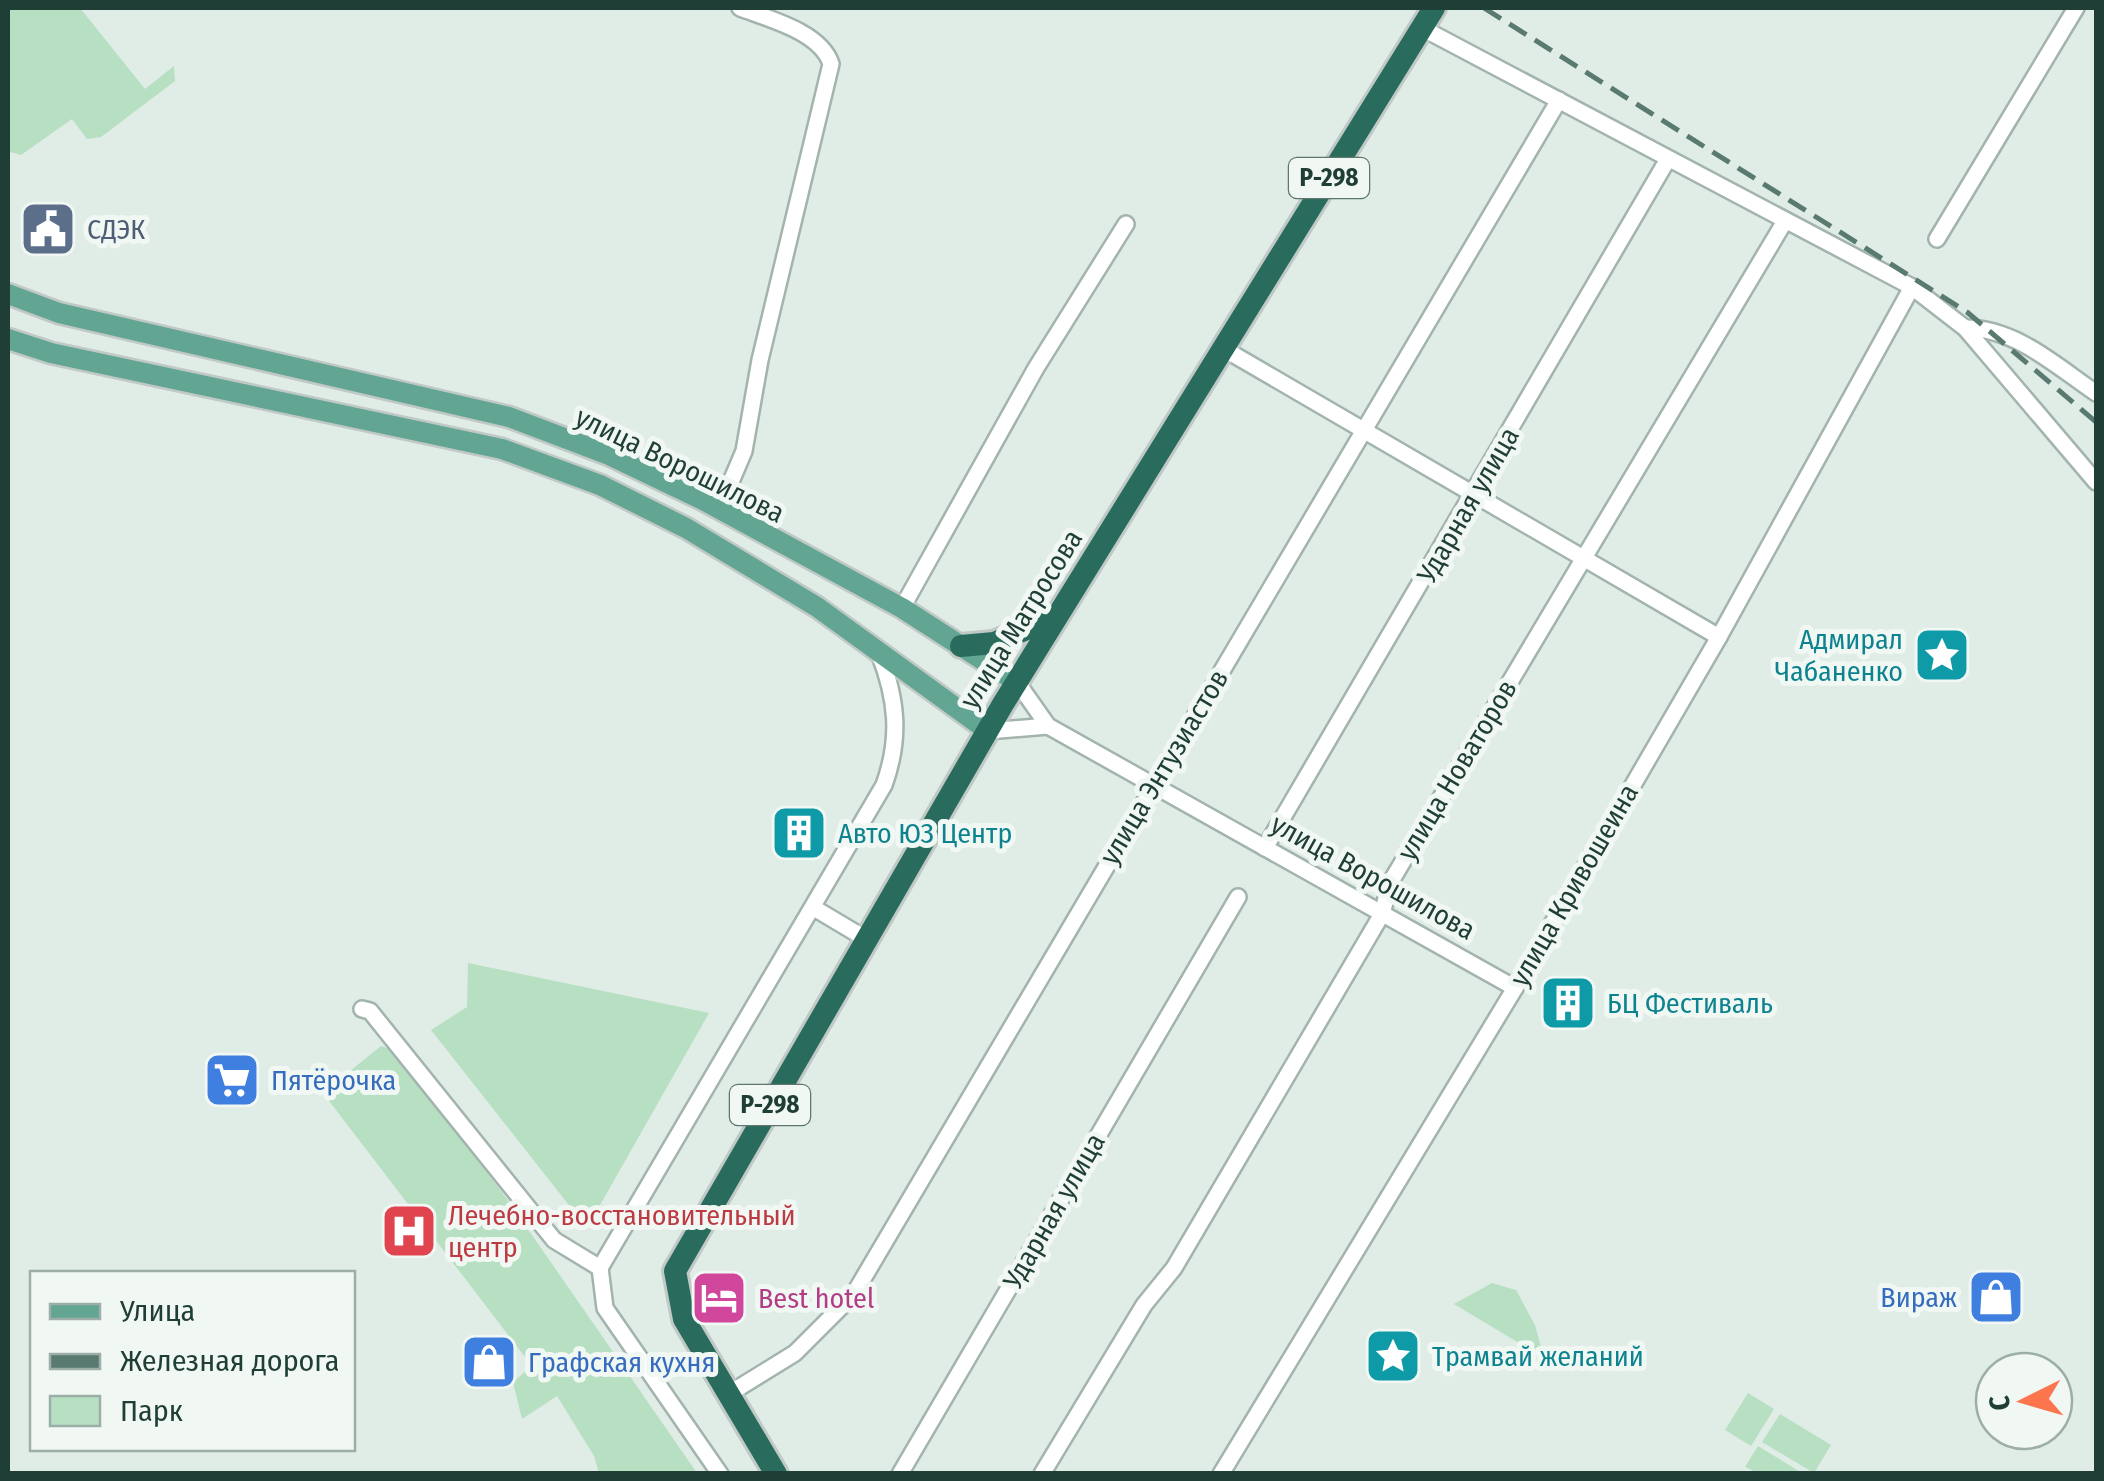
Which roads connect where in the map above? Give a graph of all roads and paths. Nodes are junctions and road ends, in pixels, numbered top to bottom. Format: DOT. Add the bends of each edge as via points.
graph roads {
  1 [pos="740,8"];
  2 [pos="2076,8"];
  3 [pos="1428,18"];
  4 [pos="1559,100"];
  5 [pos="1668,159"];
  6 [pos="1785,222"];
  7 [pos="1126,224"];
  8 [pos="1937,239"];
  9 [pos="1912,287"];
  10 [pos="8,294"];
  11 [pos="1966,328"];
  12 [pos="8,339"];
  13 [pos="1224,349"];
  14 [pos="2096,393"];
  15 [pos="1364,430"];
  16 [pos="2096,482"];
  17 [pos="1474,495"];
  18 [pos="720,510"];
  19 [pos="1583,559"];
  20 [pos="902,608"];
  21 [pos="1058,615"];
  22 [pos="1718,636"];
  23 [pos="962,646"];
  24 [pos="878,650"];
  25 [pos="1017,682"];
  26 [pos="1048,726"];
  27 [pos="988,731"];
  28 [pos="1155,782"];
  29 [pos="1265,848"];
  30 [pos="1238,898"];
  31 [pos="814,908"];
  32 [pos="1382,914"];
  33 [pos="866,938"];
  34 [pos="1515,988"];
  35 [pos="362,1008"];
  36 [pos="600,1268"];
  37 [pos="727,1395"];
  38 [pos="778,1472"];
  39 [pos="720,1474"];
  40 [pos="900,1474"];
  41 [pos="1042,1474"];
  42 [pos="1221,1474"];
  1 -- 18 [label="street" via="810,40 826,50 830,64 744,452"];
  2 -- 8 [label="street"];
  3 -- 4 [label="street"];
  3 -- 13 [label="highway, улица Матросова / Р-298"];
  4 -- 5 [label="street"];
  4 -- 15 [label="street, улица Энтузиастов"];
  5 -- 6 [label="street"];
  5 -- 17 [label="street, Ударная улица"];
  6 -- 9 [label="street"];
  6 -- 19 [label="street, улица Новаторов"];
  7 -- 20 [label="street" via="1036,368"];
  9 -- 11 [label="street"];
  9 -- 22 [label="street, улица Кривошеина"];
  10 -- 18 [label="main road, улица Ворошилова" via="59,314 509,416 609,455"];
  11 -- 14 [label="street" via="1987,328 2022,342"];
  11 -- 16 [label="street"];
  12 -- 24 [label="main road, улица Ворошилова" via="502,449 686,528"];
  13 -- 15 [label="street"];
  13 -- 21 [label="highway, улица Матросова / Р-298"];
  15 -- 17 [label="street"];
  15 -- 28 [label="street, улица Энтузиастов"];
  17 -- 19 [label="street"];
  17 -- 29 [label="street, Ударная улица"];
  18 -- 20 [label="main road, улица Ворошилова"];
  19 -- 22 [label="street"];
  19 -- 32 [label="street, улица Новаторов" via="1390,882"];
  20 -- 23 [label="main road, улица Ворошилова"];
  21 -- 23 [label="highway" via="994,643"];
  21 -- 25 [label="highway, улица Матросова / Р-298"];
  22 -- 34 [label="street, улица Кривошеина"];
  23 -- 25 [label="main road, улица Ворошилова"];
  24 -- 27 [label="main road, улица Ворошилова"];
  24 -- 31 [label="street" via="896,694 894,756"];
  25 -- 26 [label="street, улица Ворошилова"];
  25 -- 27 [label="highway, улица Матросова / Р-298"];
  26 -- 27 [label="street"];
  26 -- 28 [label="street, улица Ворошилова"];
  27 -- 33 [label="highway, улица Матросова / Р-298"];
  28 -- 29 [label="street, улица Ворошилова"];
  28 -- 37 [label="street, улица Энтузиастов" via="854,1294 795,1353"];
  29 -- 32 [label="street, улица Ворошилова"];
  30 -- 40 [label="street, Ударная улица"];
  31 -- 33 [label="street"];
  31 -- 36 [label="street"];
  32 -- 34 [label="street, улица Ворошилова"];
  32 -- 41 [label="street, улица Новаторов" via="1174,1268 1144,1305"];
  33 -- 37 [label="highway, улица Матросова / Р-298" via="675,1272 684,1319"];
  34 -- 42 [label="street, улица Кривошеина"];
  35 -- 36 [label="street" via="554,1240"];
  36 -- 39 [label="street" via="604,1308"];
  37 -- 38 [label="highway, Р-298"];
}
